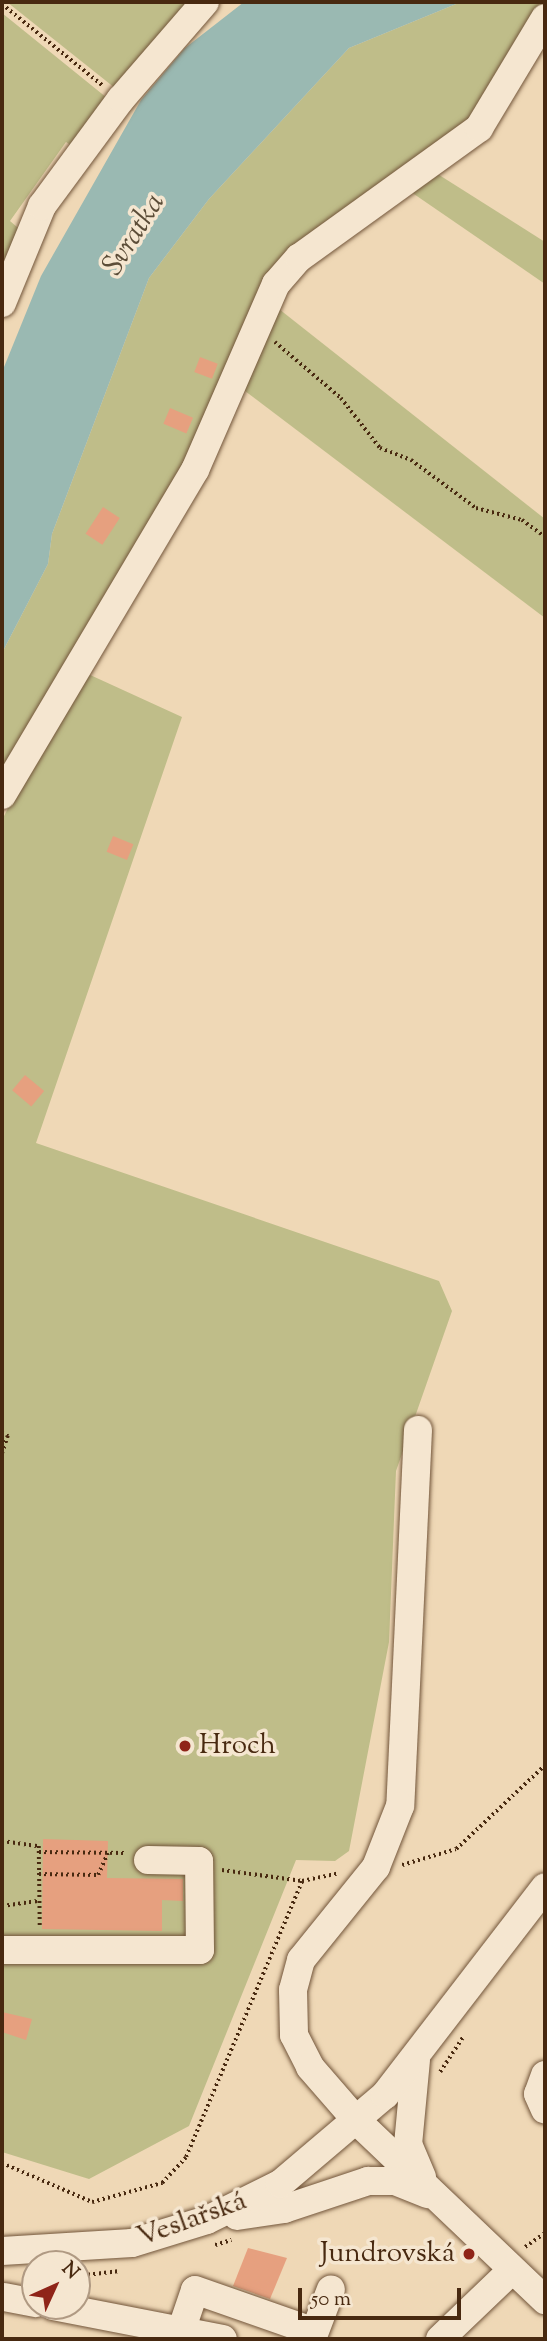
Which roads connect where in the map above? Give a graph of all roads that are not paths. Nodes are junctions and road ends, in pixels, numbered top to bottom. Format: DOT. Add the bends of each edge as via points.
graph roads {
  1 [pos="205,2"];
  2 [pos="545,18"];
  3 [pos="2,303"];
  4 [pos="2,795"];
  5 [pos="418,1430"];
  6 [pos="148,1860"];
  7 [pos="545,1887"];
  8 [pos="2,1950"];
  9 [pos="418,2053"];
  10 [pos="545,2076"];
  11 [pos="545,2110"];
  12 [pos="357,2121"];
  13 [pos="425,2186"];
  14 [pos="446,2206"];
  15 [pos="206,2220"];
  16 [pos="2,2251"];
  17 [pos="530,2275"];
  18 [pos="331,2289"];
  19 [pos="4,2297"];
  20 [pos="21,2300"];
  21 [pos="91,2313"];
  22 [pos="181,2331"];
  23 [pos="312,2335"];
  24 [pos="223,2339"];
  25 [pos="440,2339"];
  1 -- 3 [label="street" via="121,99 41,206"];
  2 -- 4 [label="street" via="479,128 299,258 276,284 195,470"];
  5 -- 12 [label="street" via="400,1805 376,1867 321,1930 301,1960 293,1990 294,2035 304,2057"];
  6 -- 8 [label="street" via="199,1861 200,1950"];
  7 -- 9 [label="street, Veslařská"];
  9 -- 12 [label="street, Veslařská"];
  9 -- 13 [label="street" via="408,2144"];
  10 -- 11 [label="street" via="538,2094"];
  12 -- 13 [label="street"];
  12 -- 15 [label="street, Veslařská" via="280,2184"];
  13 -- 14 [label="street"];
  14 -- 15 [label="street" via="408,2184 381,2180 284,2209"];
  14 -- 17 [label="street"];
  15 -- 16 [label="street, Veslařská" via="106,2247"];
  17 -- 25 [label="street"];
  18 -- 23 [label="street"];
  19 -- 20 [label="street"];
  21 -- 22 [label="street"];
  22 -- 23 [label="street" via="195,2290"];
  22 -- 24 [label="street"];
}
